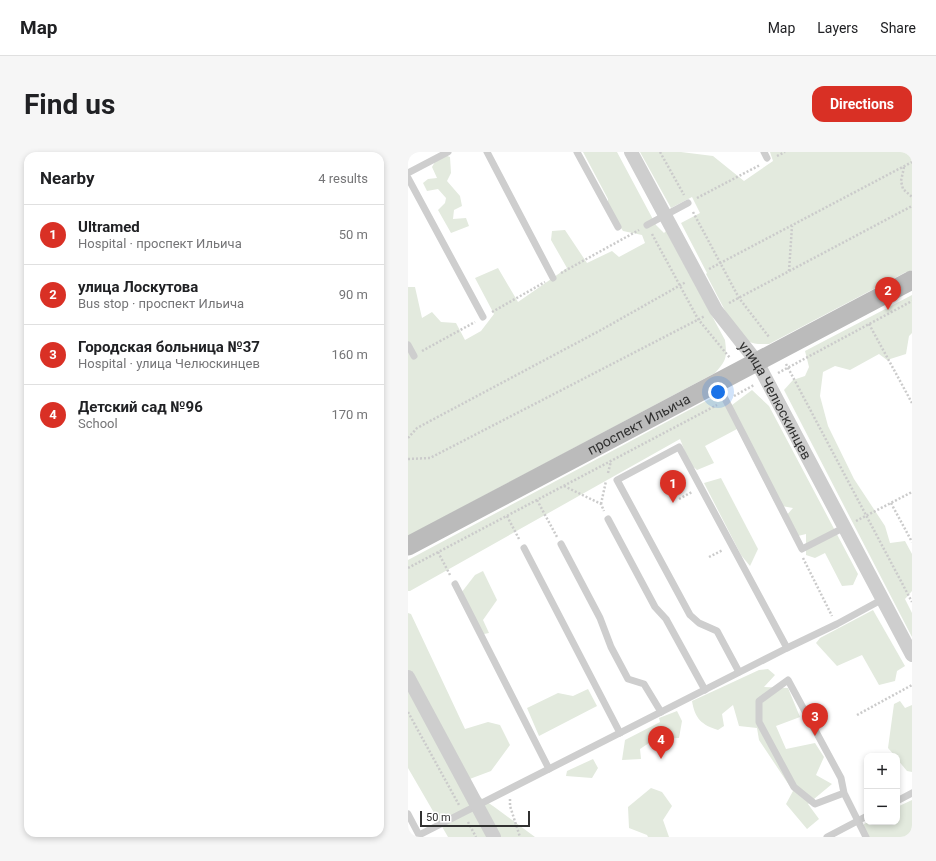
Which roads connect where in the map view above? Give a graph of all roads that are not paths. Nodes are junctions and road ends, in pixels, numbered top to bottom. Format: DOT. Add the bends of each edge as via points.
graph roads {
  1 [pos="448,152"];
  2 [pos="487,152"];
  3 [pos="577,152"];
  4 [pos="631,152"];
  5 [pos="408,173"];
  6 [pos="408,178"];
  7 [pos="688,203"];
  8 [pos="665,215"];
  9 [pos="647,225"];
  10 [pos="618,227"];
  11 [pos="553,278"];
  12 [pos="912,280"];
  13 [pos="483,317"];
  14 [pos="408,345"];
  15 [pos="414,356"];
  16 [pos="757,362"];
  17 [pos="717,383"];
  18 [pos="607,516"];
  19 [pos="845,527"];
  20 [pos="559,541"];
  21 [pos="408,546"];
  22 [pos="524,548"];
  23 [pos="455,584"];
  24 [pos="883,598"];
  25 [pos="787,648"];
  26 [pos="912,655"];
  27 [pos="739,672"];
  28 [pos="408,677"];
  29 [pos="704,690"];
  30 [pos="412,693"];
  31 [pos="661,712"];
  32 [pos="620,733"];
  33 [pos="549,769"];
  34 [pos="844,793"];
  35 [pos="912,793"];
  36 [pos="900,799"];
  37 [pos="478,806"];
  38 [pos="408,814"];
  39 [pos="864,818"];
  40 [pos="859,820"];
  41 [pos="494,837"];
  42 [pos="827,837"];
  43 [pos="866,837"];
  1 -- 5 [label="lane"];
  2 -- 11 [label="lane"];
  3 -- 10 [label="lane"];
  4 -- 8 [label="street, улица Челюскинцев"];
  6 -- 13 [label="lane"];
  7 -- 8 [label="lane"];
  8 -- 9 [label="lane"];
  8 -- 16 [label="street, улица Челюскинцев" via="716,310"];
  12 -- 16 [label="street, проспект Ильича"];
  14 -- 15 [label="lane"];
  16 -- 17 [label="street, проспект Ильича"];
  16 -- 19 [label="street, улица Челюскинцев"];
  17 -- 19 [label="lane" via="802,549"];
  17 -- 21 [label="street, проспект Ильича"];
  18 -- 29 [label="lane" via="655,607 666,619"];
  19 -- 24 [label="street, улица Челюскинцев"];
  20 -- 31 [label="lane" via="600,618 628,679 644,684"];
  22 -- 32 [label="lane"];
  23 -- 33 [label="lane"];
  24 -- 25 [label="lane"];
  24 -- 26 [label="street, улица Челюскинцев"];
  25 -- 27 [label="lane"];
  25 -- 27 [label="lane" via="679,447 617,480 690,615 699,623 717,631"];
  27 -- 29 [label="lane"];
  28 -- 30 [label="street"];
  29 -- 31 [label="lane"];
  30 -- 37 [label="street"];
  31 -- 32 [label="lane"];
  32 -- 33 [label="lane"];
  33 -- 37 [label="lane"];
  34 -- 34 [label="lane" via="841,778 788,680 759,701 759,722 794,787 816,804"];
  34 -- 40 [label="lane"];
  35 -- 36 [label="lane"];
  37 -- 38 [label="lane" via="419,835"];
  37 -- 41 [label="street"];
  39 -- 40 [label="lane"];
  40 -- 42 [label="lane"];
  40 -- 43 [label="lane"];
}
